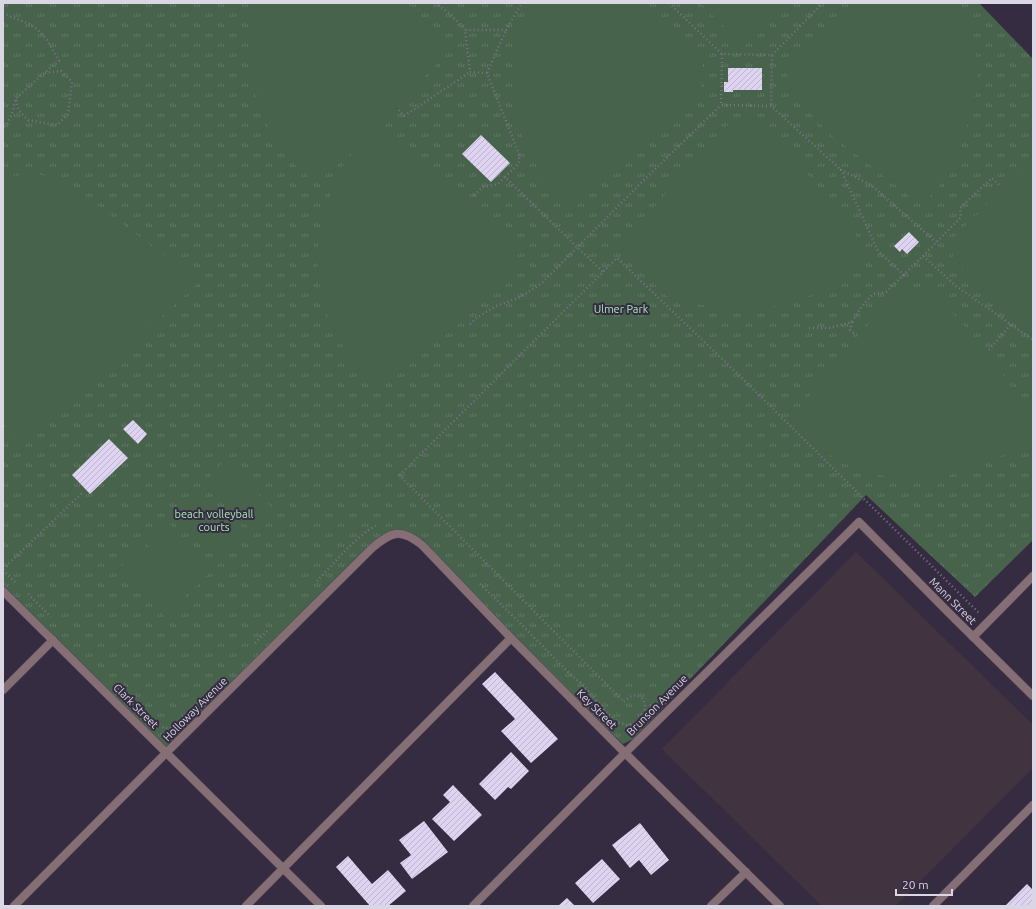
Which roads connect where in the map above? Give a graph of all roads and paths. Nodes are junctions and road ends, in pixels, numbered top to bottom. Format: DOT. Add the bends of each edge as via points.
graph roads {
  1 [pos="435,3"];
  2 [pos="522,3"];
  3 [pos="669,3"];
  4 [pos="821,5"];
  5 [pos="3,13"];
  6 [pos="465,30"];
  7 [pos="506,30"];
  8 [pos="722,54"];
  9 [pos="772,55"];
  10 [pos="470,72"];
  11 [pos="44,73"];
  12 [pos="488,73"];
  13 [pos="16,100"];
  14 [pos="721,105"];
  15 [pos="771,106"];
  16 [pos="399,110"];
  17 [pos="3,128"];
  18 [pos="841,170"];
  19 [pos="505,177"];
  20 [pos="1001,187"];
  21 [pos="474,195"];
  22 [pos="936,242"];
  23 [pos="577,248"];
  24 [pos="923,256"];
  25 [pos="603,272"];
  26 [pos="904,275"];
  27 [pos="852,322"];
  28 [pos="470,324"];
  29 [pos="1011,324"];
  30 [pos="809,328"];
  31 [pos="855,334"];
  32 [pos="1033,340"];
  33 [pos="989,350"];
  34 [pos="84,492"];
  35 [pos="859,522"];
  36 [pos="381,524"];
  37 [pos="396,534"];
  38 [pos="3,570"];
  39 [pos="1033,576"];
  40 [pos="479,583"];
  41 [pos="315,584"];
  42 [pos="20,587"];
  43 [pos="3,591"];
  44 [pos="25,592"];
  45 [pos="981,615"];
  46 [pos="53,619"];
  47 [pos="271,628"];
  48 [pos="973,637"];
  49 [pos="511,638"];
  50 [pos="53,640"];
  51 [pos="254,644"];
  52 [pos="3,690"];
  53 [pos="1033,696"];
  54 [pos="643,716"];
  55 [pos="640,720"];
  56 [pos="157,724"];
  57 [pos="174,726"];
  58 [pos="167,752"];
  59 [pos="625,752"];
  60 [pos="1033,805"];
  61 [pos="284,869"];
  62 [pos="746,872"];
  63 [pos="14,906"];
  64 [pos="246,906"];
  65 [pos="321,906"];
  66 [pos="473,906"];
  67 [pos="711,906"];
  68 [pos="780,906"];
  69 [pos="933,906"];
  1 -- 6 [label="path"];
  2 -- 7 [label="path"];
  3 -- 8 [label="path"];
  4 -- 9 [label="path"];
  5 -- 11 [label="path" via="33,26 48,41 59,61"];
  6 -- 7 [label="path"];
  6 -- 10 [label="path"];
  7 -- 12 [label="path"];
  8 -- 9 [label="path"];
  8 -- 14 [label="path"];
  9 -- 15 [label="path"];
  10 -- 12 [label="path"];
  10 -- 16 [label="path" via="404,116"];
  11 -- 13 [label="path"];
  11 -- 13 [label="path" via="61,71 72,82 68,114 57,125 28,120 19,111"];
  12 -- 19 [label="path" via="519,154 519,163"];
  13 -- 17 [label="path" via="10,119"];
  14 -- 15 [label="path"];
  14 -- 23 [label="path"];
  15 -- 18 [label="path"];
  18 -- 22 [label="path" via="871,185"];
  18 -- 26 [label="path" via="878,252"];
  19 -- 21 [label="path" via="498,184 483,187"];
  19 -- 23 [label="path"];
  20 -- 22 [label="path" via="992,178 960,208 961,217"];
  22 -- 24 [label="path"];
  23 -- 25 [label="path"];
  23 -- 28 [label="path" via="527,293 496,306"];
  24 -- 26 [label="path"];
  24 -- 29 [label="path" via="956,286"];
  25 -- 45 [label="path" via="617,258"];
  25 -- 54 [label="path" via="400,475 624,702 631,696 642,698 646,710"];
  26 -- 27 [label="path" via="886,292 873,294"];
  27 -- 30 [label="path" via="829,328"];
  27 -- 31 [label="path" via="850,330"];
  29 -- 32 [label="path"];
  29 -- 33 [label="path"];
  34 -- 38 [label="path"];
  35 -- 48 [label="street, Mann Street"];
  35 -- 59 [label="street, Brunson Avenue"];
  36 -- 41 [label="path" via="370,529 353,544"];
  37 -- 49 [label="street, Key Street" via="409,536 422,545"];
  37 -- 58 [label="street, Holloway Avenue" via="383,539 372,548"];
  38 -- 42 [label="path"];
  39 -- 48 [label="street"];
  40 -- 55 [label="path" via="583,685 607,713 618,722 627,725"];
  43 -- 50 [label="street, Clark Street"];
  44 -- 46 [label="path"];
  47 -- 51 [label="path"];
  48 -- 53 [label="street, Mann Street"];
  49 -- 59 [label="street, Key Street"];
  49 -- 61 [label="street"];
  50 -- 52 [label="street"];
  50 -- 58 [label="street, Clark Street"];
  56 -- 57 [label="path" via="164,728"];
  58 -- 61 [label="street, Clark Street"];
  58 -- 63 [label="street, Holloway Avenue"];
  59 -- 62 [label="street, Key Street"];
  59 -- 66 [label="street, Brunson Avenue"];
  60 -- 69 [label="street"];
  61 -- 64 [label="street"];
  61 -- 65 [label="street, Clark Street"];
  62 -- 67 [label="street"];
  62 -- 68 [label="street, Key Street"];
}
